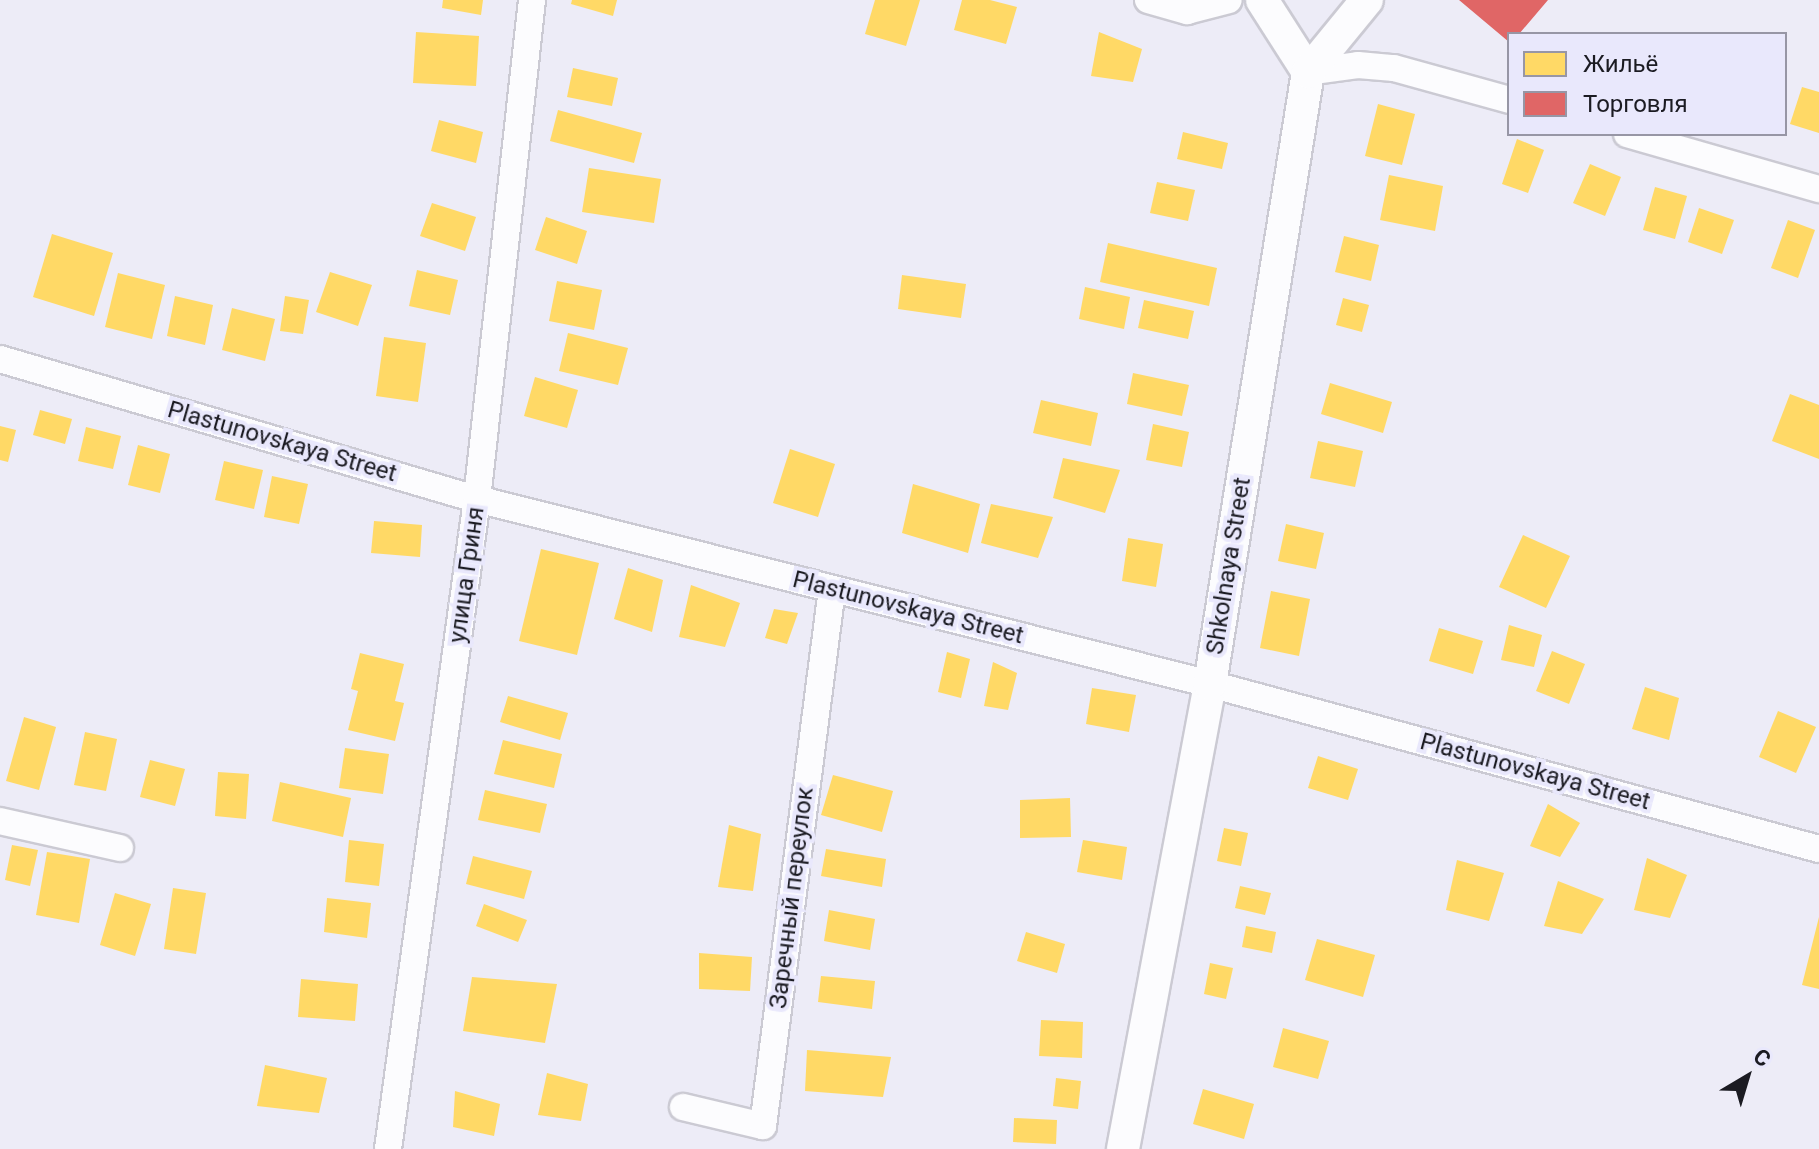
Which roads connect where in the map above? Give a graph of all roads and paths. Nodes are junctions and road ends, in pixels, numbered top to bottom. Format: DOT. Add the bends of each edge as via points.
graph roads {
  1 [pos="532,0"];
  2 [pos="1148,0"];
  3 [pos="1229,0"];
  4 [pos="1262,0"];
  5 [pos="1367,0"];
  6 [pos="1308,72"];
  7 [pos="1507,99"];
  8 [pos="1634,136"];
  9 [pos="1819,189"];
  10 [pos="0,359"];
  11 [pos="477,499"];
  12 [pos="832,589"];
  13 [pos="1210,684"];
  14 [pos="0,821"];
  15 [pos="120,848"];
  16 [pos="1819,849"];
  17 [pos="683,1107"];
  18 [pos="388,1149"];
  19 [pos="1123,1149"];
  1 -- 11 [label="street, улица Гриня"];
  2 -- 3 [label="street" via="1187,11"];
  4 -- 6 [label="street"];
  5 -- 6 [label="street"];
  6 -- 7 [label="street" via="1358,65 1394,68"];
  6 -- 13 [label="street, Shkolnaya Street"];
  8 -- 9 [label="street"];
  10 -- 11 [label="street, Plastunovskaya Street"];
  11 -- 12 [label="street, Plastunovskaya Street"];
  11 -- 18 [label="street, улица Гриня"];
  12 -- 13 [label="street, Plastunovskaya Street"];
  12 -- 17 [label="street, Заречный переулок" via="763,1126"];
  13 -- 16 [label="street, Plastunovskaya Street"];
  13 -- 19 [label="street, Shkolnaya Street"];
  14 -- 15 [label="street"];
}
